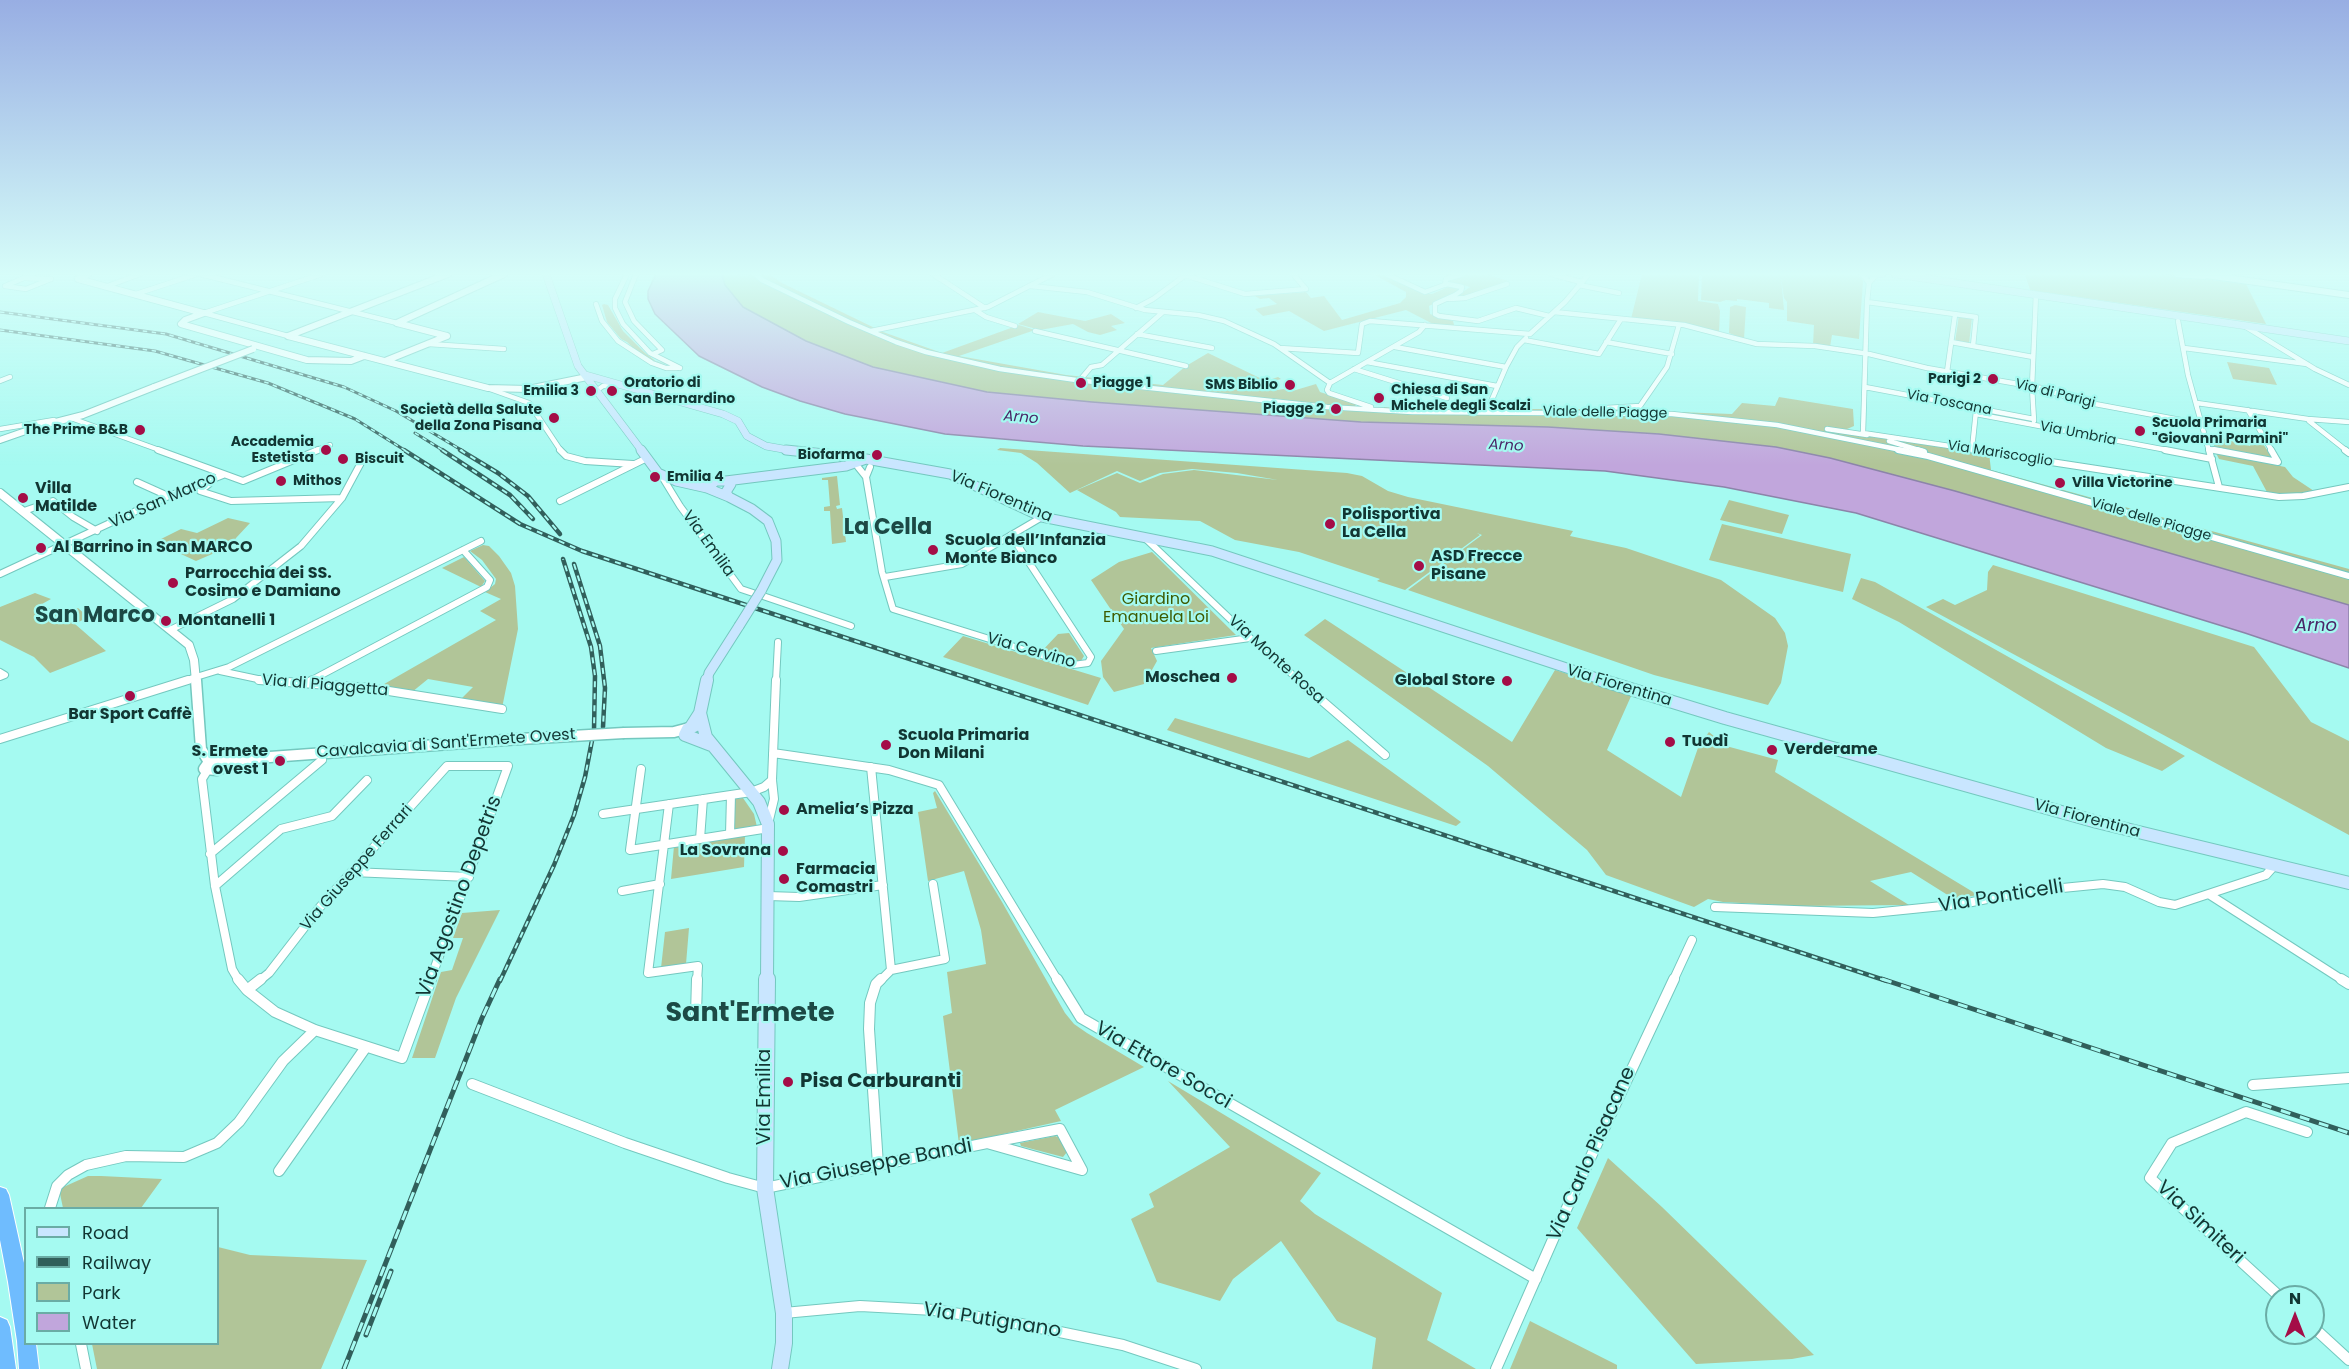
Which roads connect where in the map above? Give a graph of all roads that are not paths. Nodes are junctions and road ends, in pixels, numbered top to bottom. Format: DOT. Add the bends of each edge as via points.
graph roads {
  1 [pos="224,338"];
  2 [pos="295,338"];
  3 [pos="443,338"];
  4 [pos="449,338"];
  5 [pos="568,338"];
  6 [pos="616,338"];
  7 [pos="636,338"];
  8 [pos="650,338"];
  9 [pos="888,338"];
  10 [pos="1064,338"];
  11 [pos="1133,338"];
  12 [pos="1158,338"];
  13 [pos="1259,338"];
  14 [pos="1360,338"];
  15 [pos="1410,338"];
  16 [pos="1609,338"];
  17 [pos="1676,338"];
  18 [pos="1732,338"];
  19 [pos="1866,338"];
  20 [pos="1952,338"];
  21 [pos="1974,338"];
  22 [pos="2034,338"];
  23 [pos="2182,338"];
  24 [pos="2265,338"];
  25 [pos="1524,340"];
  26 [pos="1606,342"];
  27 [pos="1951,342"];
  28 [pos="429,344"];
  29 [pos="448,345"];
  30 [pos="1973,346"];
  31 [pos="1395,347"];
  32 [pos="256,348"];
  33 [pos="1212,348"];
  34 [pos="1280,348"];
  35 [pos="2184,348"];
  36 [pos="504,349"];
  37 [pos="1118,351"];
  38 [pos="1865,353"];
  39 [pos="653,354"];
  40 [pos="1672,354"];
  41 [pos="364,356"];
  42 [pos="2033,357"];
  43 [pos="351,361"];
  44 [pos="384,361"];
  45 [pos="1368,362"];
  46 [pos="2307,364"];
  47 [pos="1186,366"];
  48 [pos="1506,367"];
  49 [pos="1354,369"];
  50 [pos="1947,372"];
  51 [pos="586,376"];
  52 [pos="10,377"];
  53 [pos="1080,380"];
  54 [pos="0,381"];
  55 [pos="1330,382"];
  56 [pos="616,384"];
  57 [pos="2349,385"];
  58 [pos="1497,386"];
  59 [pos="1865,387"];
  60 [pos="2032,387"];
  61 [pos="488,388"];
  62 [pos="596,391"];
  63 [pos="1447,398"];
  64 [pos="2197,403"];
  65 [pos="2248,410"];
  66 [pos="1382,411"];
  67 [pos="1487,411"];
  68 [pos="1976,411"];
  69 [pos="1594,412"];
  70 [pos="73,418"];
  71 [pos="2015,419"];
  72 [pos="2034,419"];
  73 [pos="2308,419"];
  74 [pos="2349,422"];
  75 [pos="2202,424"];
  76 [pos="2034,426"];
  77 [pos="0,429"];
  78 [pos="1807,430"];
  79 [pos="1863,433"];
  80 [pos="0,440"];
  81 [pos="330,445"];
  82 [pos="1972,449"];
  83 [pos="2209,449"];
  84 [pos="2349,453"];
  85 [pos="1928,456"];
  86 [pos="647,458"];
  87 [pos="363,459"];
  88 [pos="2212,459"];
  89 [pos="868,462"];
  90 [pos="633,464"];
  91 [pos="856,466"];
  92 [pos="661,475"];
  93 [pos="221,477"];
  94 [pos="866,477"];
  95 [pos="137,482"];
  96 [pos="683,483"];
  97 [pos="2219,487"];
  98 [pos="2349,487"];
  99 [pos="668,488"];
  100 [pos="728,488"];
  101 [pos="711,490"];
  102 [pos="0,493"];
  103 [pos="168,496"];
  104 [pos="342,498"];
  105 [pos="560,501"];
  106 [pos="24,511"];
  107 [pos="1042,517"];
  108 [pos="97,531"];
  109 [pos="1011,535"];
  110 [pos="1144,536"];
  111 [pos="481,541"];
  112 [pos="64,546"];
  113 [pos="463,550"];
  114 [pos="0,574"];
  115 [pos="2349,576"];
  116 [pos="885,577"];
  117 [pos="759,594"];
  118 [pos="851,626"];
  119 [pos="170,630"];
  120 [pos="1250,638"];
  121 [pos="778,642"];
  122 [pos="1156,651"];
  123 [pos="220,670"];
  124 [pos="0,672"];
  125 [pos="0,677"];
  126 [pos="196,679"];
  127 [pos="306,684"];
  128 [pos="502,709"];
  129 [pos="700,713"];
  130 [pos="704,729"];
  131 [pos="690,732"];
  132 [pos="0,739"];
  133 [pos="714,747"];
  134 [pos="774,753"];
  135 [pos="1385,755"];
  136 [pos="322,760"];
  137 [pos="476,766"];
  138 [pos="208,767"];
  139 [pos="871,767"];
  140 [pos="641,769"];
  141 [pos="367,780"];
  142 [pos="772,780"];
  143 [pos="731,795"];
  144 [pos="755,797"];
  145 [pos="774,797"];
  146 [pos="703,799"];
  147 [pos="669,804"];
  148 [pos="635,809"];
  149 [pos="603,814"];
  150 [pos="768,826"];
  151 [pos="729,834"];
  152 [pos="700,839"];
  153 [pos="665,845"];
  154 [pos="210,854"];
  155 [pos="2274,866"];
  156 [pos="352,872"];
  157 [pos="469,877"];
  158 [pos="2349,883"];
  159 [pos="660,884"];
  160 [pos="933,884"];
  161 [pos="883,885"];
  162 [pos="215,886"];
  163 [pos="622,891"];
  164 [pos="2210,895"];
  165 [pos="768,896"];
  166 [pos="1715,907"];
  167 [pos="1692,940"];
  168 [pos="891,970"];
  169 [pos="2349,984"];
  170 [pos="247,990"];
  171 [pos="696,1015"];
  172 [pos="315,1030"];
  173 [pos="366,1047"];
  174 [pos="2349,1078"];
  175 [pos="472,1084"];
  176 [pos="2253,1085"];
  177 [pos="2307,1132"];
  178 [pos="987,1143"];
  179 [pos="878,1165"];
  180 [pos="279,1171"];
  181 [pos="765,1188"];
  182 [pos="0,1196"];
  183 [pos="50,1207"];
  184 [pos="1536,1279"];
  185 [pos="2267,1285"];
  186 [pos="784,1313"];
  187 [pos="24,1325"];
  188 [pos="0,1327"];
  189 [pos="2325,1338"];
  190 [pos="26,1345"];
  191 [pos="81,1345"];
  192 [pos="2349,1360"];
  193 [pos="6,1369"];
  194 [pos="29,1369"];
  195 [pos="86,1369"];
  196 [pos="780,1369"];
  197 [pos="1196,1369"];
  198 [pos="1496,1369"];
  1 -- 32 [label="street"];
  2 -- 41 [label="street"];
  3 -- 28 [label="street"];
  4 -- 29 [label="street"];
  5 -- 51 [label="main road, Via Emilia" via="577,364"];
  6 -- 39 [label="street" via="636,354 662,367 680,368"];
  7 -- 39 [label="street"];
  8 -- 39 [label="street" via="662,350"];
  9 -- 53 [label="street, Viale delle Piagge" via="956,360"];
  10 -- 37 [label="street"];
  11 -- 37 [label="street"];
  12 -- 33 [label="street"];
  13 -- 34 [label="street"];
  14 -- 34 [label="street" via="1357,353"];
  15 -- 31 [label="street"];
  16 -- 26 [label="street"];
  17 -- 40 [label="street"];
  18 -- 38 [label="street, Via di Parigi" via="1757,344"];
  19 -- 38 [label="street"];
  20 -- 27 [label="street"];
  21 -- 30 [label="street"];
  22 -- 42 [label="street"];
  23 -- 35 [label="street"];
  24 -- 46 [label="street"];
  25 -- 26 [label="street" via="1599,354"];
  25 -- 48 [label="street"];
  26 -- 40 [label="street"];
  27 -- 30 [label="street"];
  27 -- 50 [label="street"];
  28 -- 29 [label="street"];
  28 -- 44 [label="street"];
  29 -- 36 [label="street"];
  30 -- 42 [label="street"];
  31 -- 45 [label="street"];
  31 -- 48 [label="street"];
  32 -- 43 [label="street" via="311,361"];
  32 -- 70 [label="street, bridge"];
  34 -- 55 [label="street"];
  35 -- 46 [label="street"];
  35 -- 64 [label="street"];
  37 -- 47 [label="street"];
  37 -- 53 [label="street" via="1102,365 1091,367"];
  38 -- 50 [label="street, Via di Parigi"];
  38 -- 59 [label="street"];
  40 -- 69 [label="street" via="1640,406"];
  41 -- 43 [label="street"];
  41 -- 44 [label="street"];
  42 -- 60 [label="street"];
  43 -- 44 [label="street"];
  44 -- 61 [label="street"];
  45 -- 49 [label="street"];
  45 -- 58 [label="street"];
  46 -- 57 [label="street"];
  48 -- 58 [label="street"];
  49 -- 55 [label="street"];
  49 -- 63 [label="street"];
  50 -- 60 [label="street, Via di Parigi"];
  51 -- 56 [label="main road, Via Fiorentina"];
  51 -- 61 [label="street" via="528,389"];
  51 -- 62 [label="main road, Via Emilia"];
  52 -- 54 [label="street"];
  53 -- 66 [label="street, Viale delle Piagge"];
  55 -- 66 [label="street" via="1330,393"];
  56 -- 62 [label="street"];
  56 -- 89 [label="main road, Via Fiorentina" via="728,416 738,421 749,437 766,446"];
  58 -- 67 [label="street"];
  59 -- 68 [label="street, Via Toscana"];
  59 -- 79 [label="street"];
  60 -- 72 [label="street"];
  60 -- 75 [label="street, Via di Parigi" via="2079,401"];
  61 -- 90 [label="street" via="529,403 566,456 589,462"];
  62 -- 86 [label="main road, Via Emilia"];
  64 -- 65 [label="street"];
  64 -- 75 [label="street"];
  65 -- 73 [label="street"];
  65 -- 83 [label="street" via="2278,462"];
  66 -- 67 [label="street, Viale delle Piagge"];
  67 -- 69 [label="street, Viale delle Piagge"];
  68 -- 71 [label="street, Via Umbria"];
  68 -- 82 [label="street"];
  69 -- 78 [label="street, Viale delle Piagge" via="1713,417"];
  70 -- 77 [label="street"];
  70 -- 80 [label="street"];
  70 -- 93 [label="street"];
  71 -- 72 [label="street, Via Toscana"];
  71 -- 76 [label="street, Via Umbria"];
  72 -- 76 [label="street"];
  73 -- 74 [label="street"];
  73 -- 84 [label="street"];
  75 -- 83 [label="street"];
  76 -- 88 [label="street, Via Umbria"];
  78 -- 79 [label="street"];
  78 -- 85 [label="street, Viale delle Piagge"];
  79 -- 82 [label="street, Via Mariscoglio"];
  79 -- 85 [label="street" via="1917,448"];
  81 -- 93 [label="street, Via San Marco" via="243,481"];
  82 -- 97 [label="street, Via Mariscoglio"];
  83 -- 88 [label="street"];
  85 -- 115 [label="street, Viale delle Piagge"];
  86 -- 90 [label="street"];
  86 -- 92 [label="main road, Via Emilia"];
  87 -- 104 [label="street"];
  88 -- 97 [label="street"];
  89 -- 91 [label="main road"];
  89 -- 94 [label="street"];
  89 -- 107 [label="main road, Via Fiorentina" via="900,464 960,477"];
  90 -- 105 [label="street"];
  91 -- 94 [label="street"];
  91 -- 100 [label="main road" via="740,481"];
  92 -- 96 [label="main road, Via Emilia"];
  92 -- 99 [label="street, Via Emilia"];
  93 -- 103 [label="street, Via San Marco"];
  93 -- 104 [label="street" via="200,491 231,501"];
  94 -- 116 [label="street"];
  95 -- 103 [label="street"];
  96 -- 99 [label="street"];
  96 -- 101 [label="main road, Via Emilia"];
  97 -- 98 [label="street, Via Mariscoglio" via="2294,497"];
  99 -- 117 [label="street, Via Emilia" via="741,589"];
  100 -- 101 [label="main road, Via Emilia"];
  100 -- 101 [label="main road" via="712,482"];
  100 -- 117 [label="main road, Via Emilia" via="764,518 774,535 777,560"];
  102 -- 106 [label="street"];
  103 -- 108 [label="street, Via San Marco"];
  104 -- 119 [label="street" via="301,546 259,581 228,603"];
  106 -- 108 [label="street" via="53,501"];
  106 -- 112 [label="street"];
  107 -- 109 [label="street"];
  107 -- 110 [label="main road, Via Fiorentina"];
  108 -- 112 [label="street, Via San Marco"];
  109 -- 116 [label="street" via="962,564"];
  109 -- 116 [label="street, Via Cervino" via="1090,657 1088,663 1073,665 893,609"];
  110 -- 120 [label="street, Via Monte Rosa"];
  110 -- 155 [label="main road, Via Fiorentina" via="1225,554 1555,666 1725,718 2097,822"];
  111 -- 113 [label="street"];
  112 -- 114 [label="street, Via San Marco"];
  112 -- 119 [label="street"];
  113 -- 123 [label="street"];
  113 -- 127 [label="street" via="490,580 487,586"];
  117 -- 118 [label="street, Via Emilia"];
  117 -- 129 [label="main road, Via Emilia, bridge" via="709,673"];
  119 -- 126 [label="street" via="191,649"];
  120 -- 122 [label="street"];
  120 -- 135 [label="street, Via Monte Rosa"];
  121 -- 134 [label="street, Via Emilia"];
  123 -- 126 [label="street"];
  123 -- 127 [label="street, Via di Piaggetta" via="270,682"];
  124 -- 125 [label="street" via="5,675"];
  126 -- 132 [label="street"];
  126 -- 138 [label="street" via="201,749"];
  127 -- 128 [label="street, Via di Piaggetta" via="370,688"];
  129 -- 130 [label="main road, Via Emilia"];
  129 -- 131 [label="main road"];
  130 -- 131 [label="main road"];
  130 -- 133 [label="main road, Via Emilia"];
  131 -- 133 [label="main road, Via Emilia"];
  131 -- 138 [label="street, Cavalcavia di Sant'Ermete Ovest, bridge" via="228,760 220,769"];
  133 -- 144 [label="main road, Via Emilia"];
  134 -- 139 [label="street, Via Ettore Socci"];
  134 -- 142 [label="street, Via Emilia"];
  136 -- 154 [label="street"];
  137 -- 156 [label="street, Via Giuseppe Ferrari" via="447,766"];
  137 -- 157 [label="street, Via Agostino Depetris" via="508,766"];
  138 -- 154 [label="street" via="202,779"];
  139 -- 161 [label="street"];
  139 -- 184 [label="street, Via Ettore Socci" via="924,778 941,787 1081,1018"];
  140 -- 148 [label="street"];
  141 -- 162 [label="street" via="332,816 281,829"];
  142 -- 144 [label="street"];
  142 -- 145 [label="street, Via Emilia"];
  143 -- 144 [label="street"];
  143 -- 146 [label="street"];
  143 -- 151 [label="street"];
  144 -- 145 [label="street"];
  144 -- 150 [label="main road, Via Emilia"];
  145 -- 150 [label="street, Via Emilia"];
  146 -- 147 [label="street"];
  146 -- 152 [label="street"];
  147 -- 148 [label="street"];
  147 -- 153 [label="street"];
  148 -- 149 [label="street"];
  148 -- 153 [label="street" via="630,850"];
  150 -- 151 [label="street"];
  150 -- 165 [label="main road, Via Emilia"];
  151 -- 152 [label="street"];
  152 -- 153 [label="street"];
  153 -- 159 [label="street"];
  154 -- 162 [label="street"];
  155 -- 158 [label="main road, Via Fiorentina"];
  155 -- 164 [label="street, Via Ponticelli" via="2266,874"];
  156 -- 157 [label="street"];
  156 -- 170 [label="street, Via Giuseppe Ferrari" via="269,973"];
  157 -- 173 [label="street, Via Agostino Depetris" via="402,1058"];
  159 -- 163 [label="street"];
  159 -- 171 [label="street" via="648,974 698,966"];
  160 -- 168 [label="street" via="945,959"];
  161 -- 165 [label="street" via="800,897"];
  161 -- 168 [label="street"];
  162 -- 170 [label="street" via="232,969"];
  164 -- 166 [label="street, Via Ponticelli" via="2169,905 2125,886 2103,884 1873,914"];
  164 -- 169 [label="street"];
  165 -- 181 [label="main road, Via Emilia"];
  167 -- 184 [label="street, Via Carlo Pisacane"];
  168 -- 179 [label="street" via="876,984 869,1009"];
  170 -- 172 [label="street" via="267,1007"];
  172 -- 173 [label="street"];
  172 -- 183 [label="street" via="283,1061 239,1122 217,1143 184,1157 126,1156 86,1165 68,1174 57,1186"];
  173 -- 180 [label="street"];
  174 -- 176 [label="street"];
  175 -- 181 [label="street" via="636,1147"];
  177 -- 185 [label="street, Via Simiteri" via="2246,1112 2172,1143 2150,1178"];
  178 -- 178 [label="street, Via Giuseppe Bandi" via="1029,1155 1082,1170 1060,1129"];
  178 -- 179 [label="street, Via Giuseppe Bandi"];
  179 -- 181 [label="street, Via Giuseppe Bandi"];
  181 -- 186 [label="main road, Via Emilia"];
  182 -- 187 [label="highway"];
  184 -- 198 [label="street, Via Carlo Pisacane"];
  186 -- 196 [label="main road, Via Emilia"];
  186 -- 197 [label="street, Via Putignano" via="860,1306 934,1310 1114,1342"];
  188 -- 193 [label="highway"];
  189 -- 192 [label="street"];
  190 -- 194 [label="highway"];
  191 -- 195 [label="street"];
}
